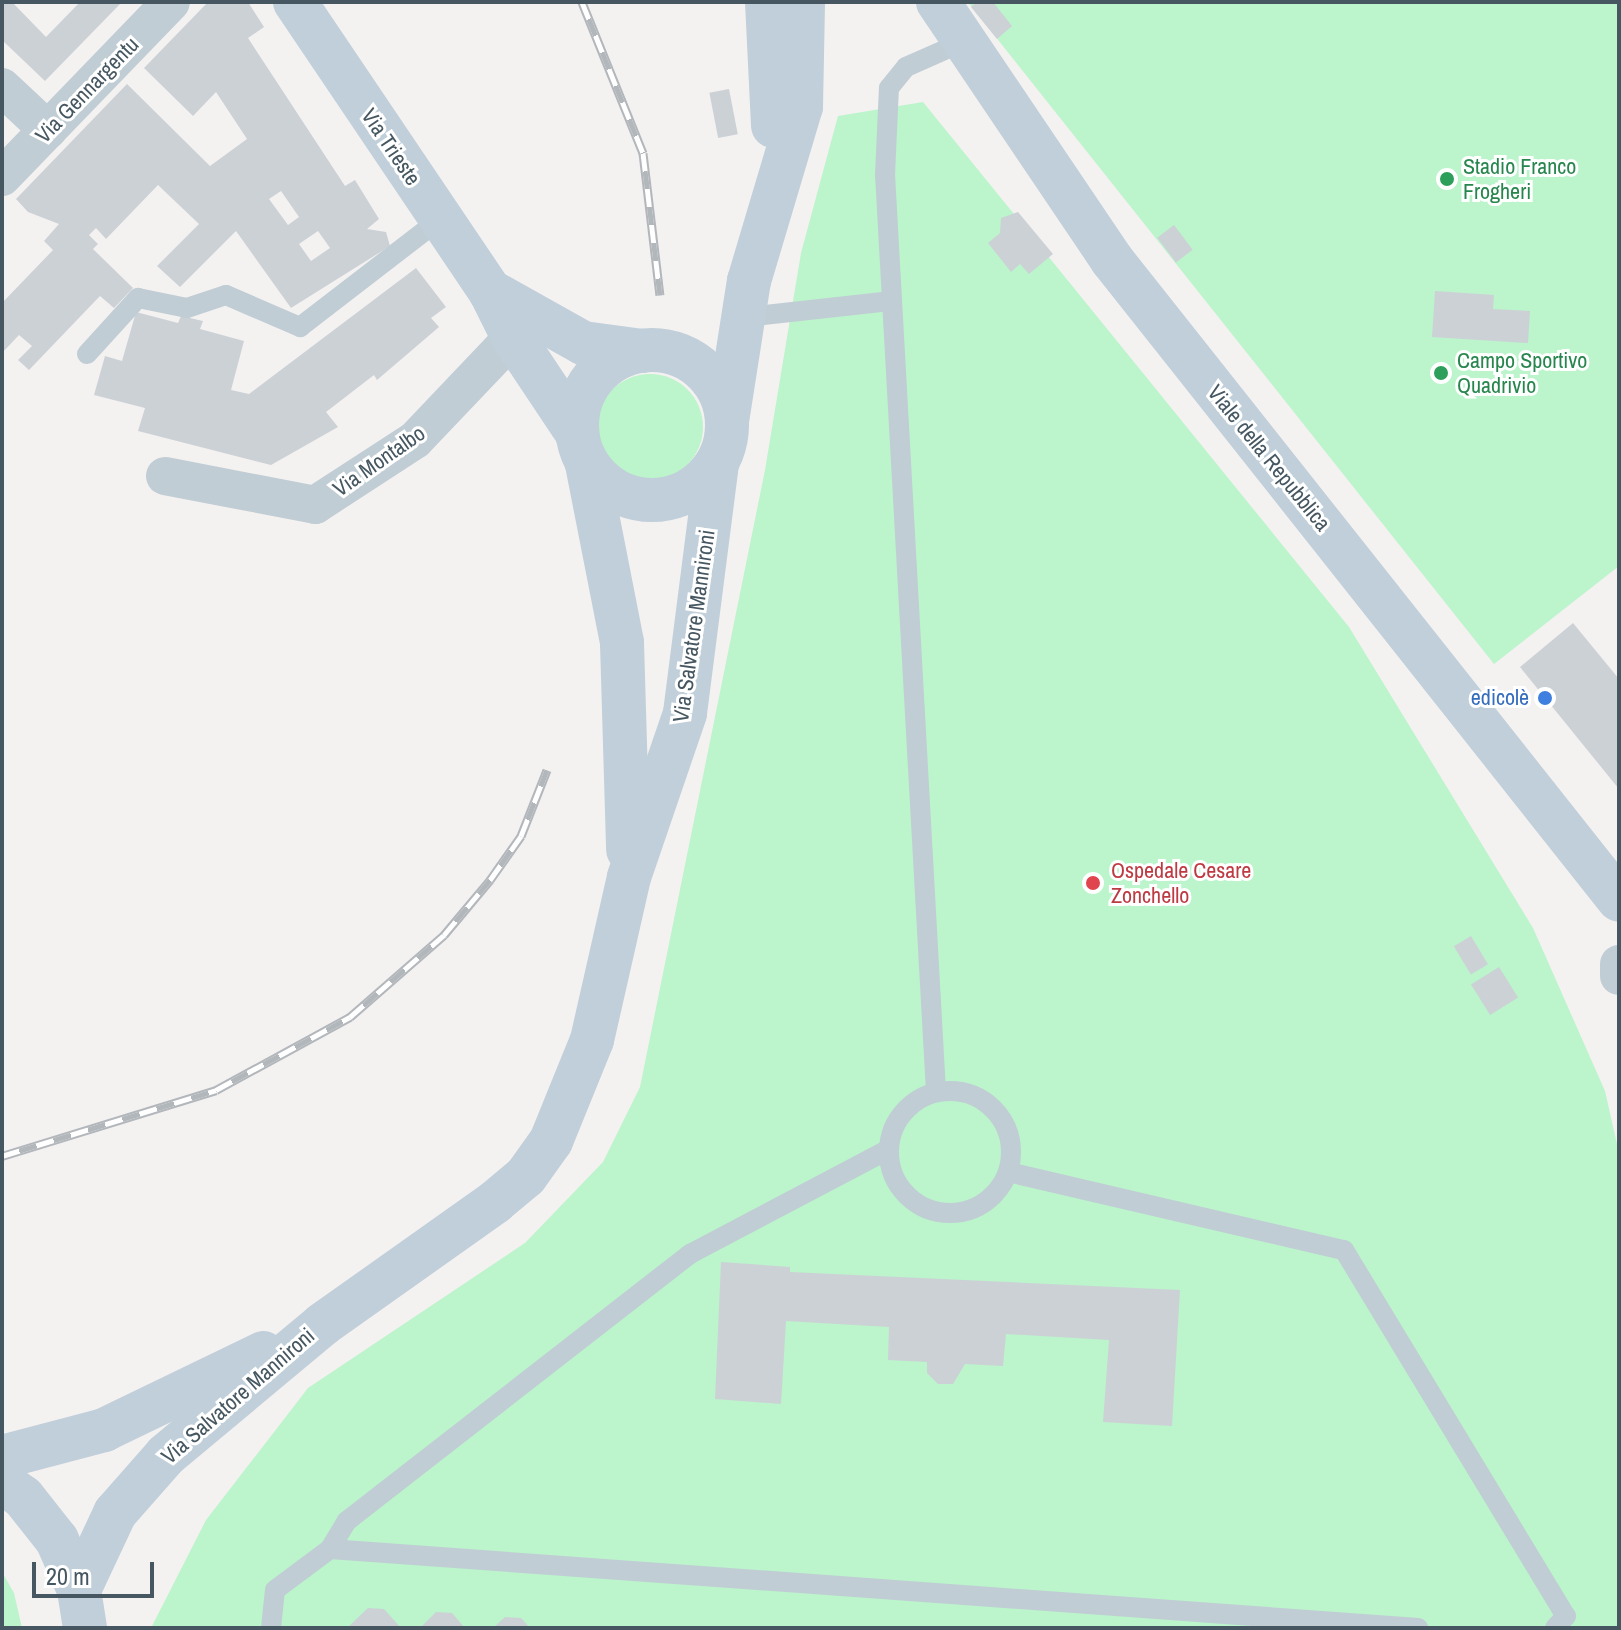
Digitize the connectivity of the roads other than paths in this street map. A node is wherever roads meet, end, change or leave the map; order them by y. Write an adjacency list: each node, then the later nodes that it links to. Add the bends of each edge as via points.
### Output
1 (171, 2): 7 (street, Via Gennargentu)
2 (295, 2): 9 (main road, Via Trieste)
3 (938, 2): 5 (main road, Viale della Repubblica)
4 (790, 7): 11 (main road, Via Salvatore Mannironi, via 801,107 775,180)
5 (965, 41): 12 (lane, via 906,67 889,88 885,175); 20 (main road, Viale della Repubblica, via 1112,260)
6 (2, 87): 7 (street)
7 (48, 130): 8 (street, Via Gennargentu)
8 (2, 177)
9 (439, 220): 10 (main road, Via Trieste); 15 (lane, via 300,327 226,295 187,308 138,298)
10 (490, 291): 13 (main road, Via Trieste); 14 (main road, Via Trieste, via 583,343)
11 (747, 299): 12 (lane); 14 (main road, Via Salvatore Mannironi, via 714,329); 16 (main road, Via Salvatore Mannironi)
12 (892, 301): 23 (lane)
13 (513, 337): 17 (main road, Via Trieste); 18 (street, Via Montalbo, via 415,440 315,505)
14 (657, 352): 16 (main road, via 711,379); 17 (main road, via 600,370 579,409)
15 (87, 354)
16 (722, 444): 17 (main road, via 689,491 652,501 615,491); 19 (main road, Via Salvatore Mannironi, via 685,713)
17 (582, 448): 19 (main road, Via Salvatore Mannironi, via 622,643)
18 (165, 476)
19 (629, 877): 26 (main road, Via Salvatore Mannironi, via 592,1040 551,1141 526,1176 471,1221)
20 (1619, 900)
21 (1619, 964): 22 (street)
22 (1619, 976)
23 (936, 1092): 24 (lane, via 903,1112); 25 (lane, via 973,1095 1002,1118 1010,1145)
24 (889, 1149): 25 (lane, via 899,1186 929,1210 958,1212 985,1203); 29 (lane, via 690,1254 347,1521)
25 (1008, 1172): 33 (lane, via 1344,1250 1566,1616)
26 (323, 1324): 27 (main road, Via Salvatore Mannironi, via 104,1430); 30 (main road, Via Salvatore Mannironi, via 166,1455 115,1513)
27 (2, 1457)
28 (2, 1482): 30 (main road, via 23,1497 57,1540)
29 (330, 1549): 31 (lane, via 275,1590); 32 (lane)
30 (82, 1609)
31 (271, 1628)
32 (1418, 1628)
33 (1555, 1628)

